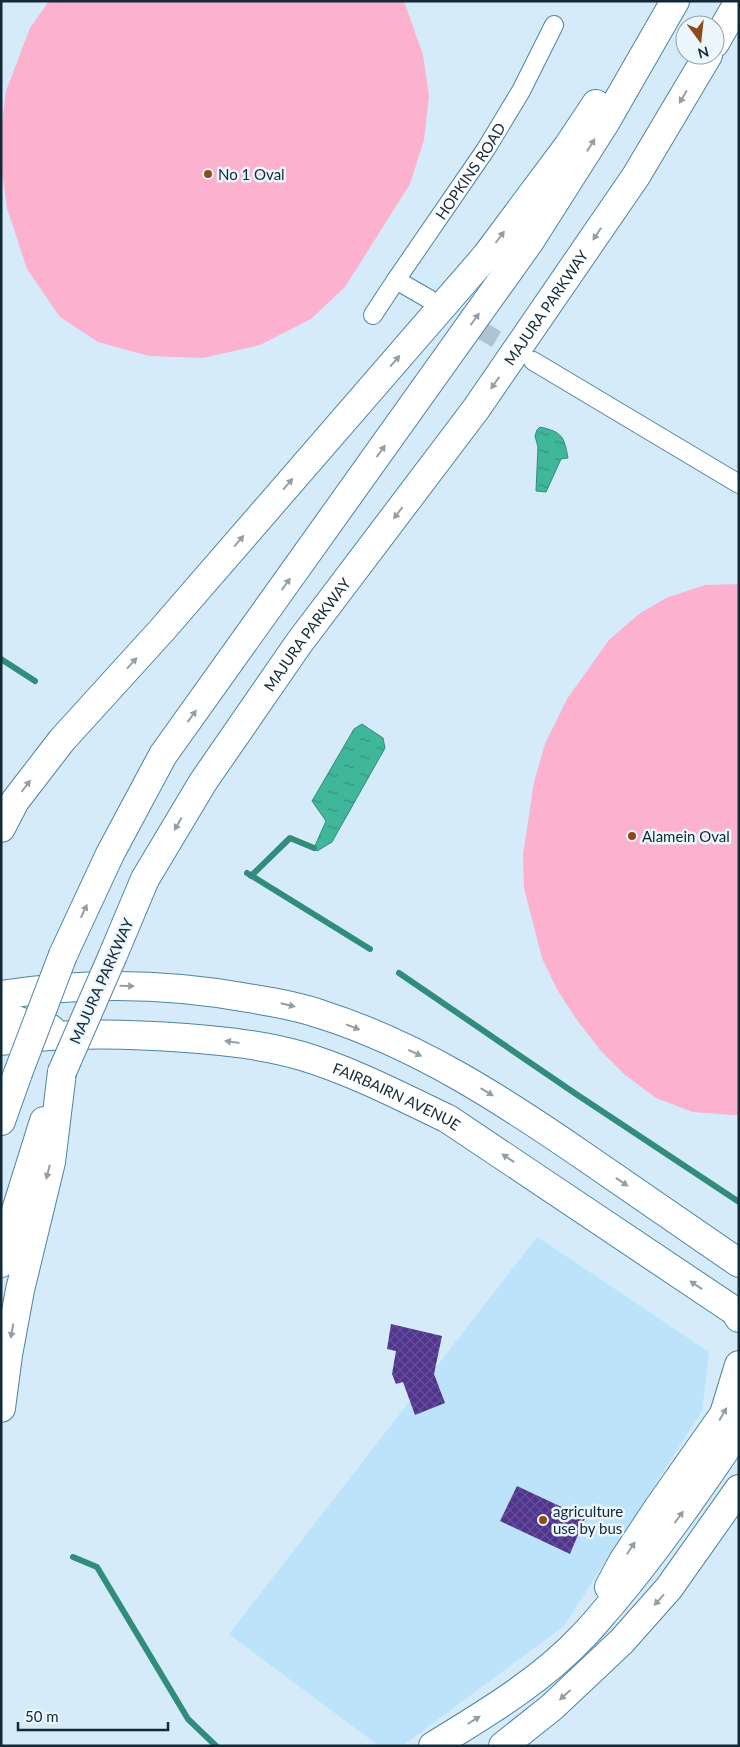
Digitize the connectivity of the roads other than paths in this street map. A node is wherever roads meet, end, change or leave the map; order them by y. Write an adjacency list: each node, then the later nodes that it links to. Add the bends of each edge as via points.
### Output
1 (671, 1): 12 (main road, one-way to 1, via 15,801 62,740 162,630 486,256 568,146 636,44)
2 (675, 1): 18 (main road, one-way to 2, bridge, via 63,955 110,854 163,755 530,241 606,123)
3 (739, 1): 5 (main road)
4 (554, 25): 7 (street, HOPKINS ROAD, via 491,141)
5 (725, 26)
6 (702, 65): 17 (main road, MAJURA PARKWAY, one-way to 17, bridge, via 636,176 476,409 299,643 202,782 145,879)
7 (396, 280): 8 (street); 9 (street, HOPKINS ROAD)
8 (429, 299)
9 (372, 315)
10 (533, 361): 11 (street)
11 (739, 484)
12 (1, 828)
13 (9, 996): 20 (main road, one-way to 20, via 92,985 187,989 288,1005 321,1014 420,1054 517,1110)
14 (1, 1014): 15 (main road, via 27,1024)
15 (72, 1033): 16 (main road, FAIRBAIRN AVENUE); 21 (main road, FAIRBAIRN AVENUE, one-way to 15, via 448,1119 365,1080 301,1056 234,1042)
16 (1, 1041)
17 (62, 1072): 19 (main road, MAJURA PARKWAY, via 34,1150); 23 (main road, one-way to 23, via 51,1162 20,1290)
18 (1, 1121)
19 (1, 1263)
20 (739, 1263)
21 (738, 1315)
22 (739, 1365): 26 (main road, one-way to 22, via 623,1561 724,1414)
23 (1, 1408)
24 (739, 1430): 26 (main road, one-way to 24, via 646,1562)
25 (739, 1489): 28 (main road, one-way to 28, via 669,1588 622,1641 552,1707)
26 (583, 1637): 27 (main road, one-way to 26, via 542,1673)
27 (433, 1746)
28 (503, 1746)

